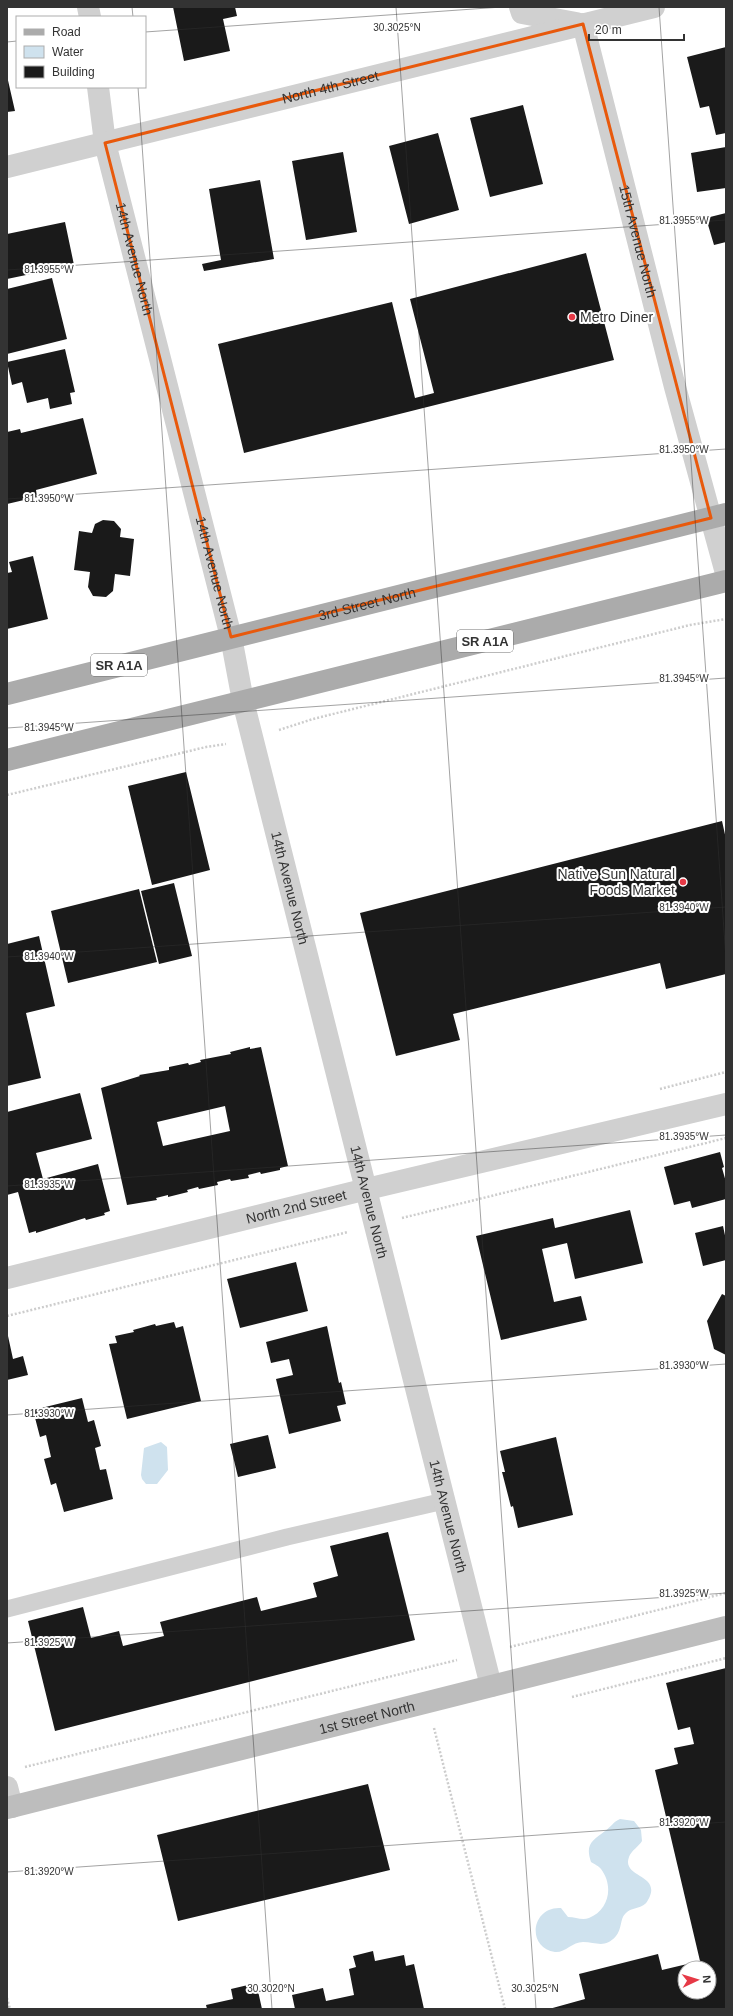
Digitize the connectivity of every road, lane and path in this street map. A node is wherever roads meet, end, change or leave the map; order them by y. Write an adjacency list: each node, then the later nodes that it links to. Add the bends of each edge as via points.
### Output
1 (520, 7): 4 (street, via 522,13)
2 (599, 7): 4 (street)
3 (654, 7): 4 (street, North 4th Street)
4 (583, 24): 6 (street, North 4th Street); 8 (street, 15th Avenue North, via 676,387)
5 (98, 88): 6 (street, 14th Avenue North)
6 (105, 143): 7 (street, North 4th Street); 12 (street, 14th Avenue North)
7 (7, 167)
8 (718, 516): 9 (street, 15th Avenue North); 12 (main road, 3rd Street North / SR A1A)
9 (726, 573)
10 (726, 581): 14 (main road, SR A1A)
11 (726, 619): 15 (path, via 690,625 328,715)
12 (231, 637): 13 (main road, 3rd Street North / SR A1A); 14 (street, 14th Avenue North)
13 (7, 694)
14 (243, 701): 15 (street, 14th Avenue North); 16 (main road, SR A1A)
15 (253, 737): 17 (path); 19 (street, 14th Avenue North)
16 (7, 760)
17 (7, 796)
18 (726, 1104): 19 (street, North 2nd Street)
19 (367, 1189): 20 (street, North 2nd Street); 21 (street, 14th Avenue North)
20 (7, 1278)
21 (444, 1501): 23 (lane, via 286,1537); 25 (street, 14th Avenue North)
22 (726, 1593): 25 (path)
23 (7, 1609)
24 (726, 1627): 26 (street, 1st Street North)
25 (483, 1654): 26 (street, 14th Avenue North); 28 (path)
26 (491, 1686): 27 (street, 1st Street North)
27 (428, 1702): 29 (street, 1st Street North); 32 (path)
28 (22, 1768)
29 (9, 1801)
30 (7, 1998): 31 (path)
31 (10, 2009)
32 (504, 2009)

